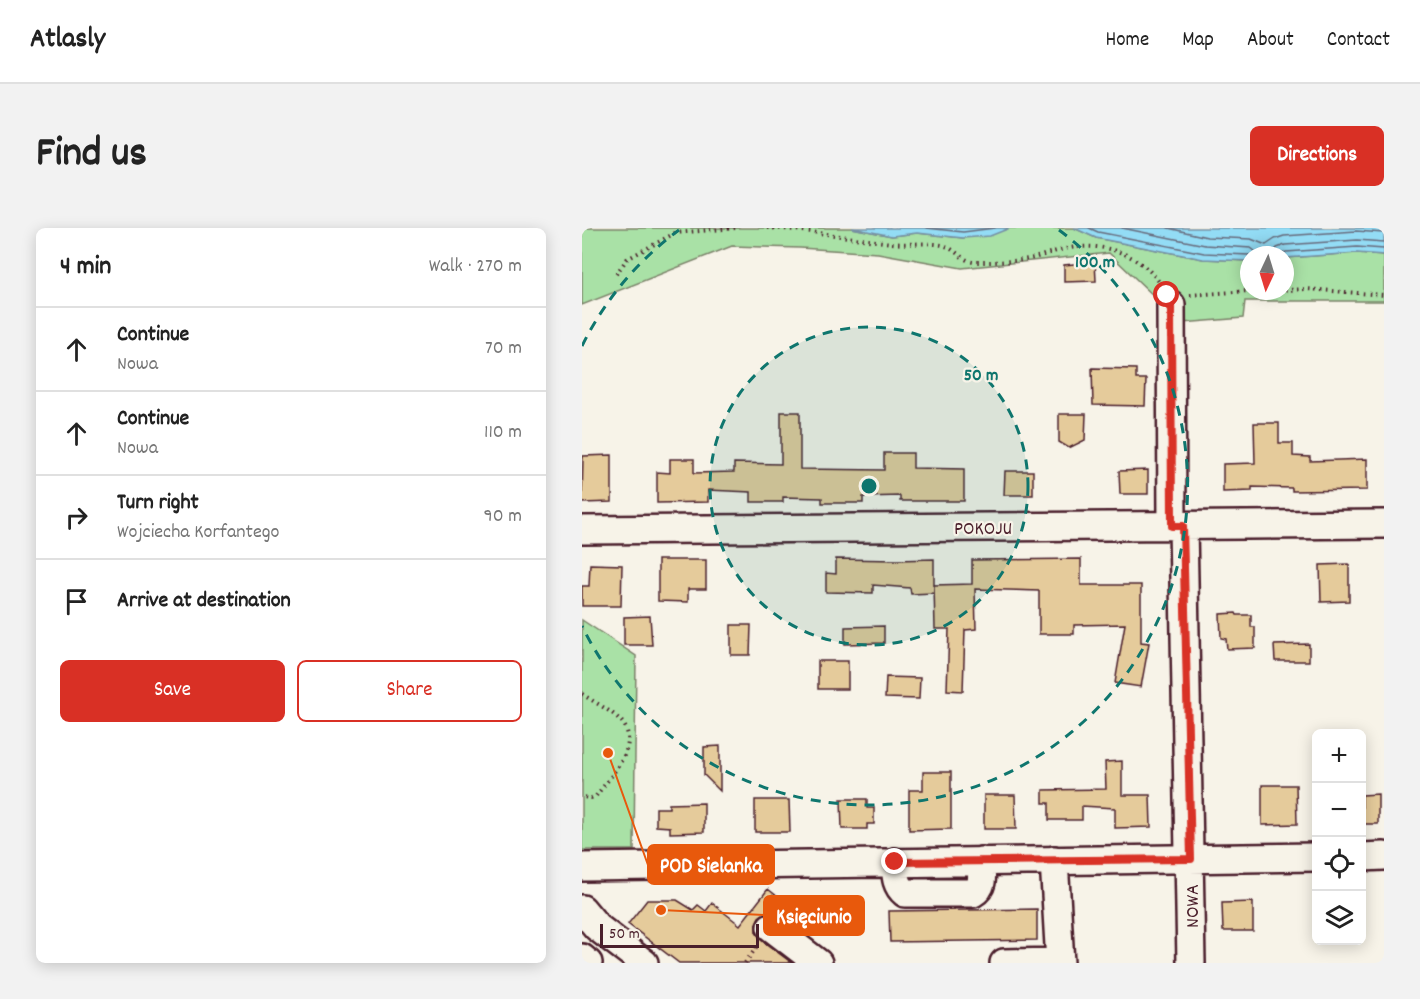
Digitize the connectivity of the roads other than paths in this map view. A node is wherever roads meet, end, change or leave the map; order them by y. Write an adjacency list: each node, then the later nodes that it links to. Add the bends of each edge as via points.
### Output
1 (1171, 305): 3 (street, NOWA)
2 (1384, 524): 3 (street, POKOJU)
3 (1178, 526): 4 (street, POKOJU); 8 (street, NOWA)
4 (582, 530)
5 (1384, 856): 7 (street)
6 (1312, 857): 8 (street)
7 (1366, 857)
8 (1191, 859): 9 (street); 19 (street, NOWA)
9 (1054, 860): 10 (street); 18 (street)
10 (582, 867)
11 (582, 909): 15 (street, via 597,927)
12 (771, 927): 16 (street)
13 (582, 958): 14 (street)
14 (588, 963)
15 (644, 963)
16 (818, 963)
17 (1005, 963): 18 (street)
18 (1059, 963)
19 (1191, 963)

